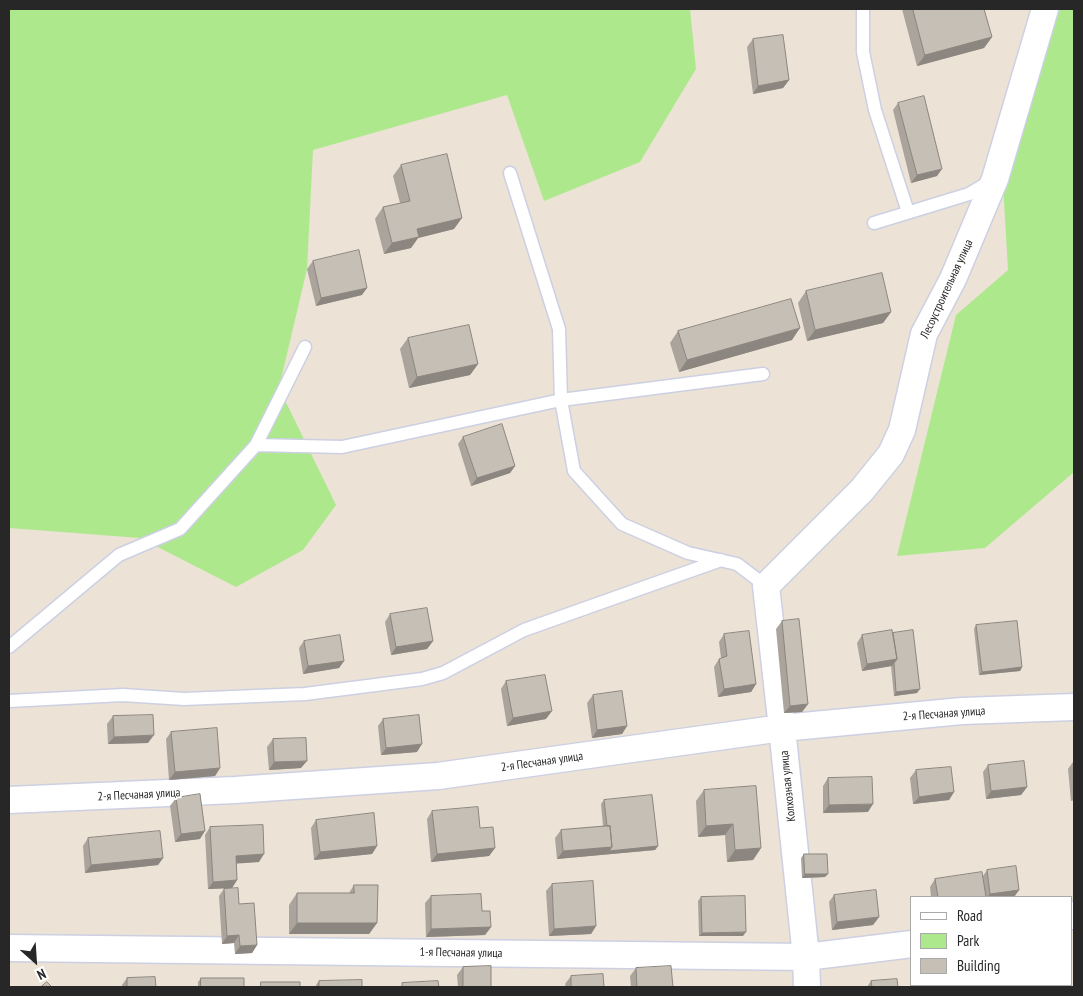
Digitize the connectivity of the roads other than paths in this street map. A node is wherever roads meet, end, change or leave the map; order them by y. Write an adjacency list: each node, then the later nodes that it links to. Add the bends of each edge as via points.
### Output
1 (863, 9): 5 (lane, via 863,52 875,110)
2 (1045, 9): 4 (street, Лесоустроительная улица)
3 (510, 173): 9 (lane, via 559,329)
4 (995, 178): 5 (lane, via 969,194); 12 (street, Лесоустроительная улица, via 953,278 924,334 902,430 891,454 862,490)
5 (908, 212): 6 (lane)
6 (874, 222)
7 (305, 347): 10 (lane)
8 (763, 374): 9 (lane)
9 (561, 400): 10 (lane, via 342,447); 11 (lane, via 574,471 622,524 688,553)
10 (256, 445): 13 (lane, via 180,529 120,555)
11 (721, 560): 12 (lane, via 737,564); 14 (lane, via 524,630 422,680 305,694 184,699 123,695)
12 (766, 586): 16 (street, Колхозная улица)
13 (9, 647)
14 (9, 701)
15 (1074, 707): 16 (street, 2-я Песчаная улица, via 962,711)
16 (782, 728): 17 (street, 2-я Песчаная улица, via 438,776 235,790); 20 (street, Колхозная улица)
17 (9, 800)
18 (910, 944): 20 (street, 1-я Песчаная улица)
19 (9, 948): 20 (street, 1-я Песчаная улица)
20 (806, 957): 21 (street, Колхозная улица)
21 (806, 987)

